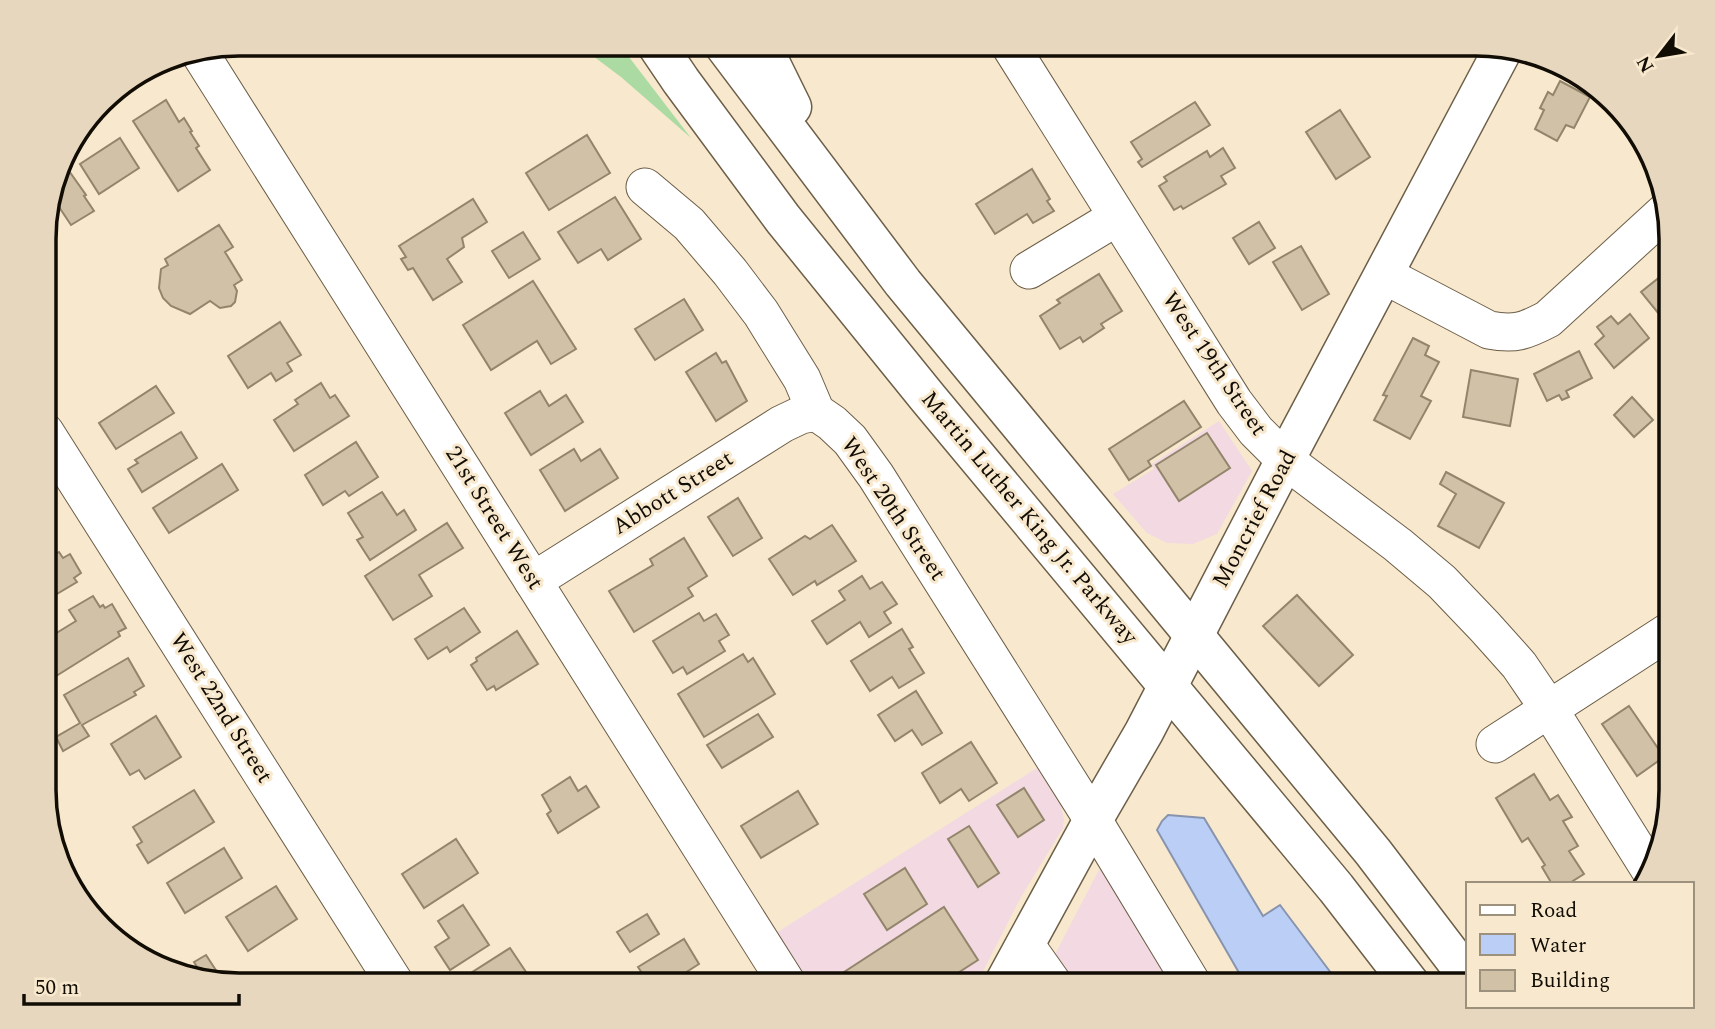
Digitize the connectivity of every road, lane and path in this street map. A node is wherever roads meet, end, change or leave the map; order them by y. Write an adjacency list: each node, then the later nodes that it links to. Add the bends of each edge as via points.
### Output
1 (664, 56): 19 (main road, Martin Luther King Jr. Parkway, via 783,219)
2 (732, 56): 12 (main road)
3 (766, 56): 12 (main road, via 800,121)
4 (1016, 56): 8 (street, West 19th Street)
5 (1498, 58): 11 (main road, Moncrief Road)
6 (204, 60): 16 (street, 21st Street West)
7 (645, 187): 13 (street, West 20th Street, via 689,224 730,272 802,379)
8 (1117, 217): 10 (street); 15 (street, West 19th Street, via 1234,402)
9 (1658, 219): 11 (street, via 1548,319 1525,331 1489,330)
10 (1029, 270)
11 (1384, 275): 15 (main road, Moncrief Road)
12 (903, 283): 17 (main road)
13 (816, 412): 16 (street, Abbott Street, via 782,424); 22 (street, West 20th Street, via 850,440 876,476)
14 (56, 449): 25 (street, West 22nd Street)
15 (1285, 460): 17 (main road, Moncrief Road); 20 (street, West 19th Street, via 1442,582 1519,665)
16 (533, 581): 26 (street, 21st Street West)
17 (1194, 636): 19 (main road, Moncrief Road); 31 (main road, via 1373,852)
18 (1659, 638): 20 (street)
19 (1168, 685): 22 (main road, Moncrief Road); 30 (main road, Martin Luther King Jr. Parkway)
20 (1549, 709): 21 (street); 23 (street, West 19th Street)
21 (1495, 744)
22 (1093, 820): 24 (main road, Moncrief Road); 29 (street, West 20th Street)
23 (1644, 861)
24 (1025, 944): 27 (main road, Moncrief Road); 28 (street)
25 (388, 973)
26 (780, 973)
27 (1009, 973)
28 (1046, 973)
29 (1186, 973)
30 (1402, 973)
31 (1466, 973)

